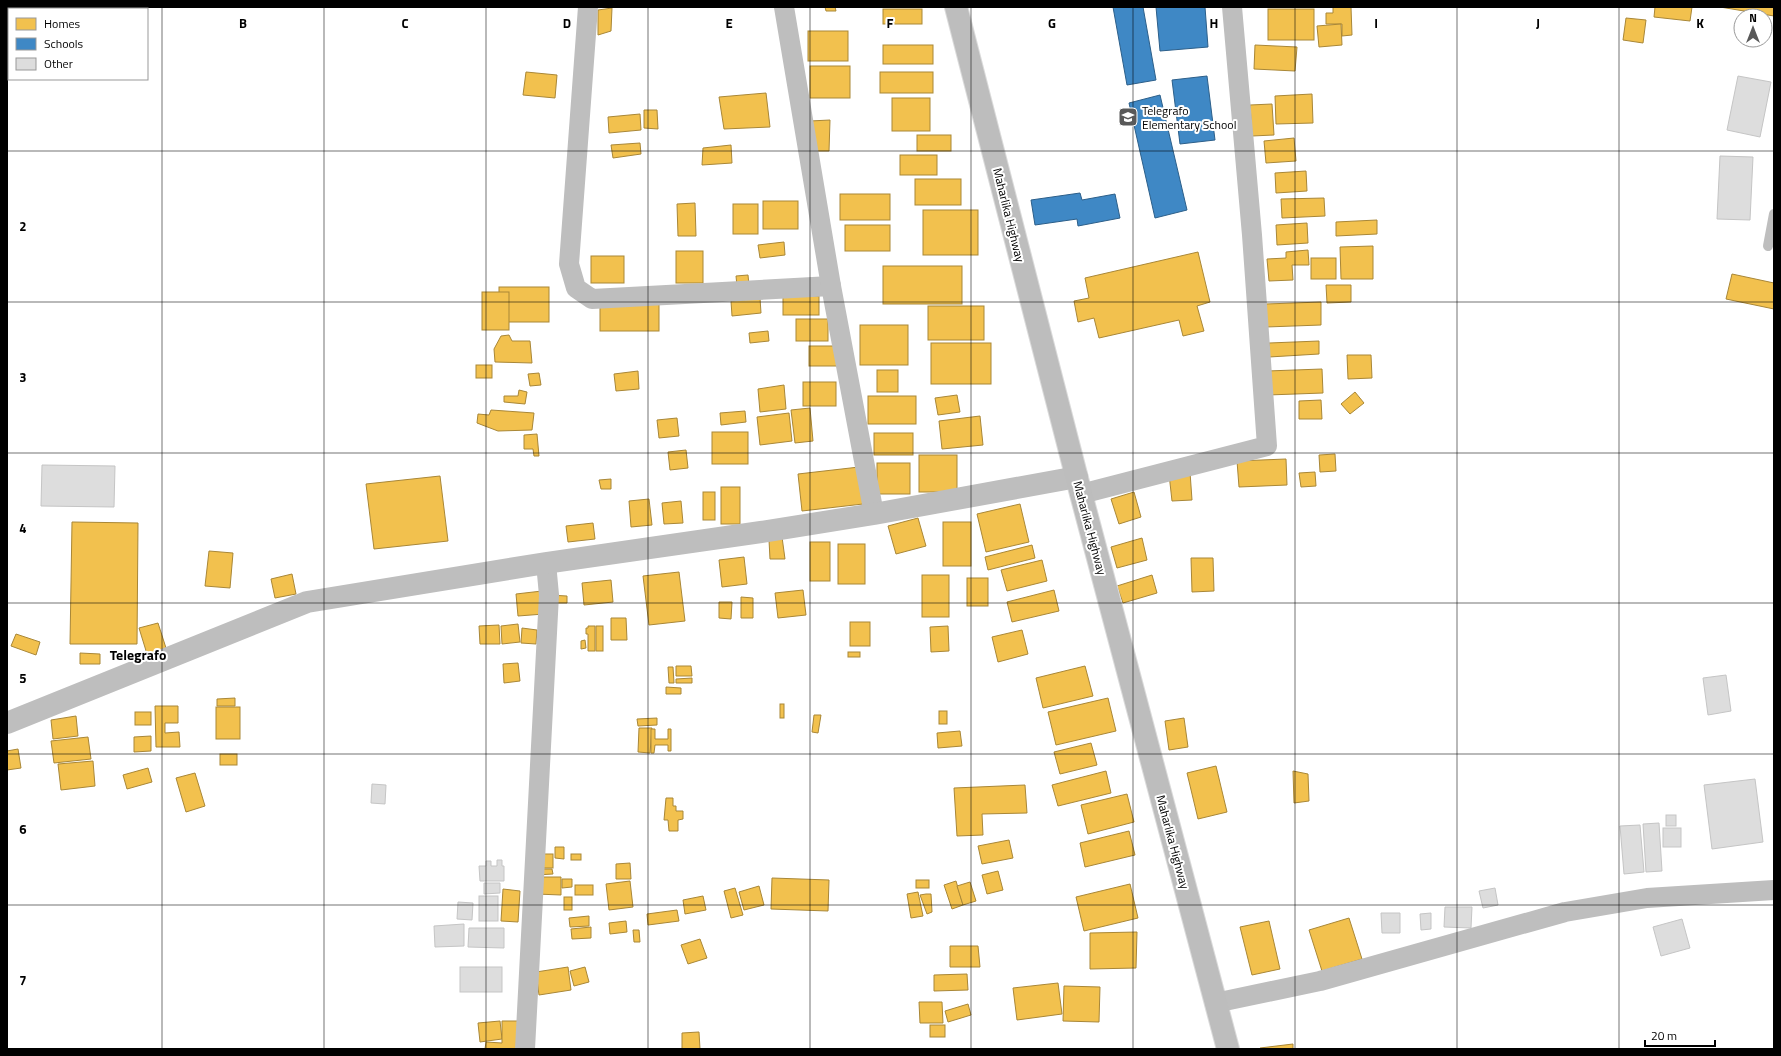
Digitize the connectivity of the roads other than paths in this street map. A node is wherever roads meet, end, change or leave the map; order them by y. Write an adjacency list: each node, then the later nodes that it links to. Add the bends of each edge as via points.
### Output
1 (588, 7): 7 (street, via 569,264 576,288 592,299)
2 (784, 7): 7 (street)
3 (956, 7): 8 (highway, Maharlika Highway)
4 (1232, 7): 8 (street, via 1267,446)
5 (1774, 214): 6 (lane)
6 (1768, 246)
7 (831, 286): 9 (street)
8 (1079, 486): 9 (street); 13 (highway, Maharlika Highway)
9 (874, 514): 10 (street)
10 (546, 563): 11 (street, via 307,602); 14 (street, via 548,603)
11 (7, 723)
12 (1774, 890): 13 (street, via 1647,898 1565,912 1320,981)
13 (1216, 1003): 15 (highway, Maharlika Highway)
14 (525, 1049)
15 (1228, 1049)

